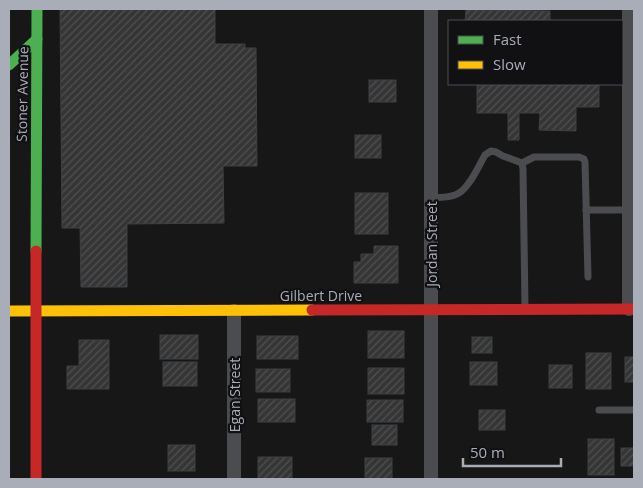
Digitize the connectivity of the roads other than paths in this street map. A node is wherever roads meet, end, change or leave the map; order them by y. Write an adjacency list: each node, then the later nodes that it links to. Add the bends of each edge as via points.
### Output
1 (37, 9): 4 (street, Stoner Avenue)
2 (432, 9): 7 (street, Jordan Street)
3 (629, 9): 9 (street)
4 (37, 39): 5 (street); 16 (street, Stoner Avenue)
5 (9, 65)
6 (523, 166): 7 (lane, via 490,151 463,191); 8 (lane, via 534,157 584,159); 14 (lane)
7 (432, 198): 13 (street, Jordan Street)
8 (586, 210): 9 (lane); 10 (lane)
9 (629, 210): 11 (street)
10 (588, 277)
11 (632, 309): 14 (street, Gilbert Drive)
12 (234, 310): 13 (street, Gilbert Drive); 16 (street, Gilbert Drive); 20 (street, Egan Street)
13 (432, 310): 14 (street, Gilbert Drive); 21 (street, Jordan Street)
14 (525, 310)
15 (9, 311): 16 (street, Gilbert Drive)
16 (36, 311): 19 (street, Stoner Avenue)
17 (599, 410): 18 (lane)
18 (634, 410)
19 (36, 479)
20 (234, 479)
21 (431, 479)

